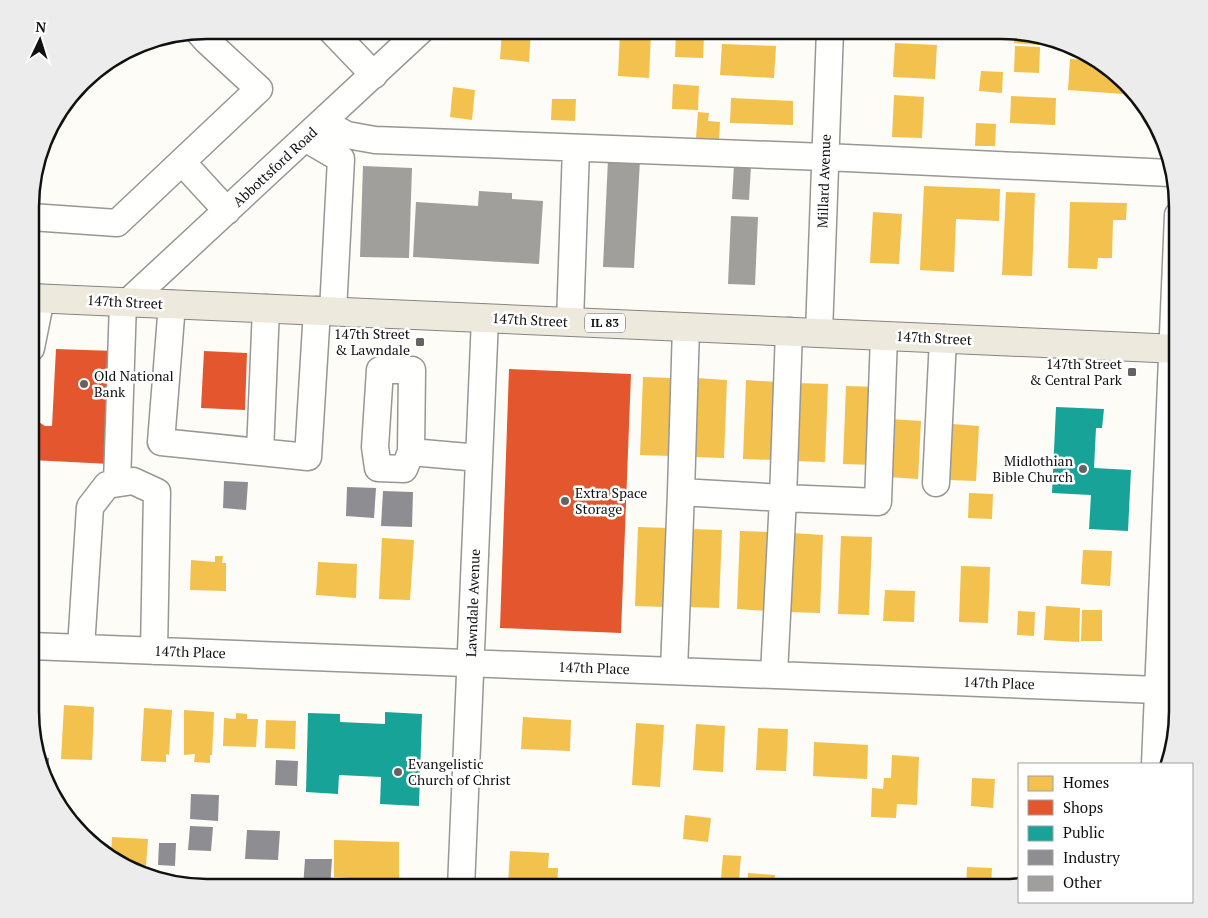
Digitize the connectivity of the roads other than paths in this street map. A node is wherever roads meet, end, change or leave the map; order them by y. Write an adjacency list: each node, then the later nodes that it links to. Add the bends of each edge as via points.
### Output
1 (205, 39): 9 (street, via 259,89)
2 (341, 39): 5 (street)
3 (411, 39): 5 (street, Abbottsford Road)
4 (830, 39): 8 (street, Millard Avenue)
5 (374, 74): 6 (street, Abbottsford Road)
6 (314, 130): 7 (street, via 375,140); 11 (street, Abbottsford Road); 17 (street, via 341,159)
7 (576, 148): 8 (street); 19 (street)
8 (825, 157): 10 (street); 22 (street, Millard Avenue)
9 (182, 162): 11 (street); 12 (street, via 117,223)
10 (1166, 173)
11 (227, 211): 14 (street, Abbottsford Road)
12 (39, 217)
13 (39, 298): 14 (main road, 147th Street / IL 83)
14 (125, 302): 15 (main road, 147th Street / IL 83); 29 (street)
15 (172, 304): 16 (main road, 147th Street / IL 83); 26 (street, via 161,442)
16 (266, 308): 17 (main road, 147th Street / IL 83); 26 (street)
17 (325, 311): 18 (main road, 147th Street / IL 83); 26 (street, via 308,457)
18 (485, 318): 19 (main road, 147th Street / IL 83); 28 (street, Lawndale Avenue)
19 (570, 322): 20 (main road, 147th Street / IL 83)
20 (686, 327): 21 (main road, 147th Street / IL 83); 31 (street)
21 (789, 331): 22 (main road, 147th Street / IL 83); 32 (street)
22 (819, 332): 23 (main road, 147th Street / IL 83)
23 (884, 336): 24 (main road, 147th Street / IL 83); 32 (street, via 878,502)
24 (943, 338): 25 (main road, 147th Street / IL 83); 30 (street)
25 (1169, 348)
26 (260, 452)
27 (411, 452): 28 (street)
28 (480, 458): 37 (street, Lawndale Avenue)
29 (116, 483): 35 (street, via 107,484 90,507); 36 (street, via 133,481 157,492)
30 (936, 483)
31 (681, 492): 32 (street); 38 (street)
32 (783, 498): 39 (street)
33 (1169, 580): 40 (street)
34 (39, 646): 35 (street, 147th Place)
35 (81, 648): 36 (street, 147th Place)
36 (154, 651): 37 (street, 147th Place)
37 (470, 663): 38 (street, 147th Place); 42 (street, Lawndale Avenue)
38 (674, 670): 39 (street, 147th Place)
39 (774, 674): 40 (street, 147th Place)
40 (1158, 690): 41 (street)
41 (1155, 763)
42 (461, 879)

